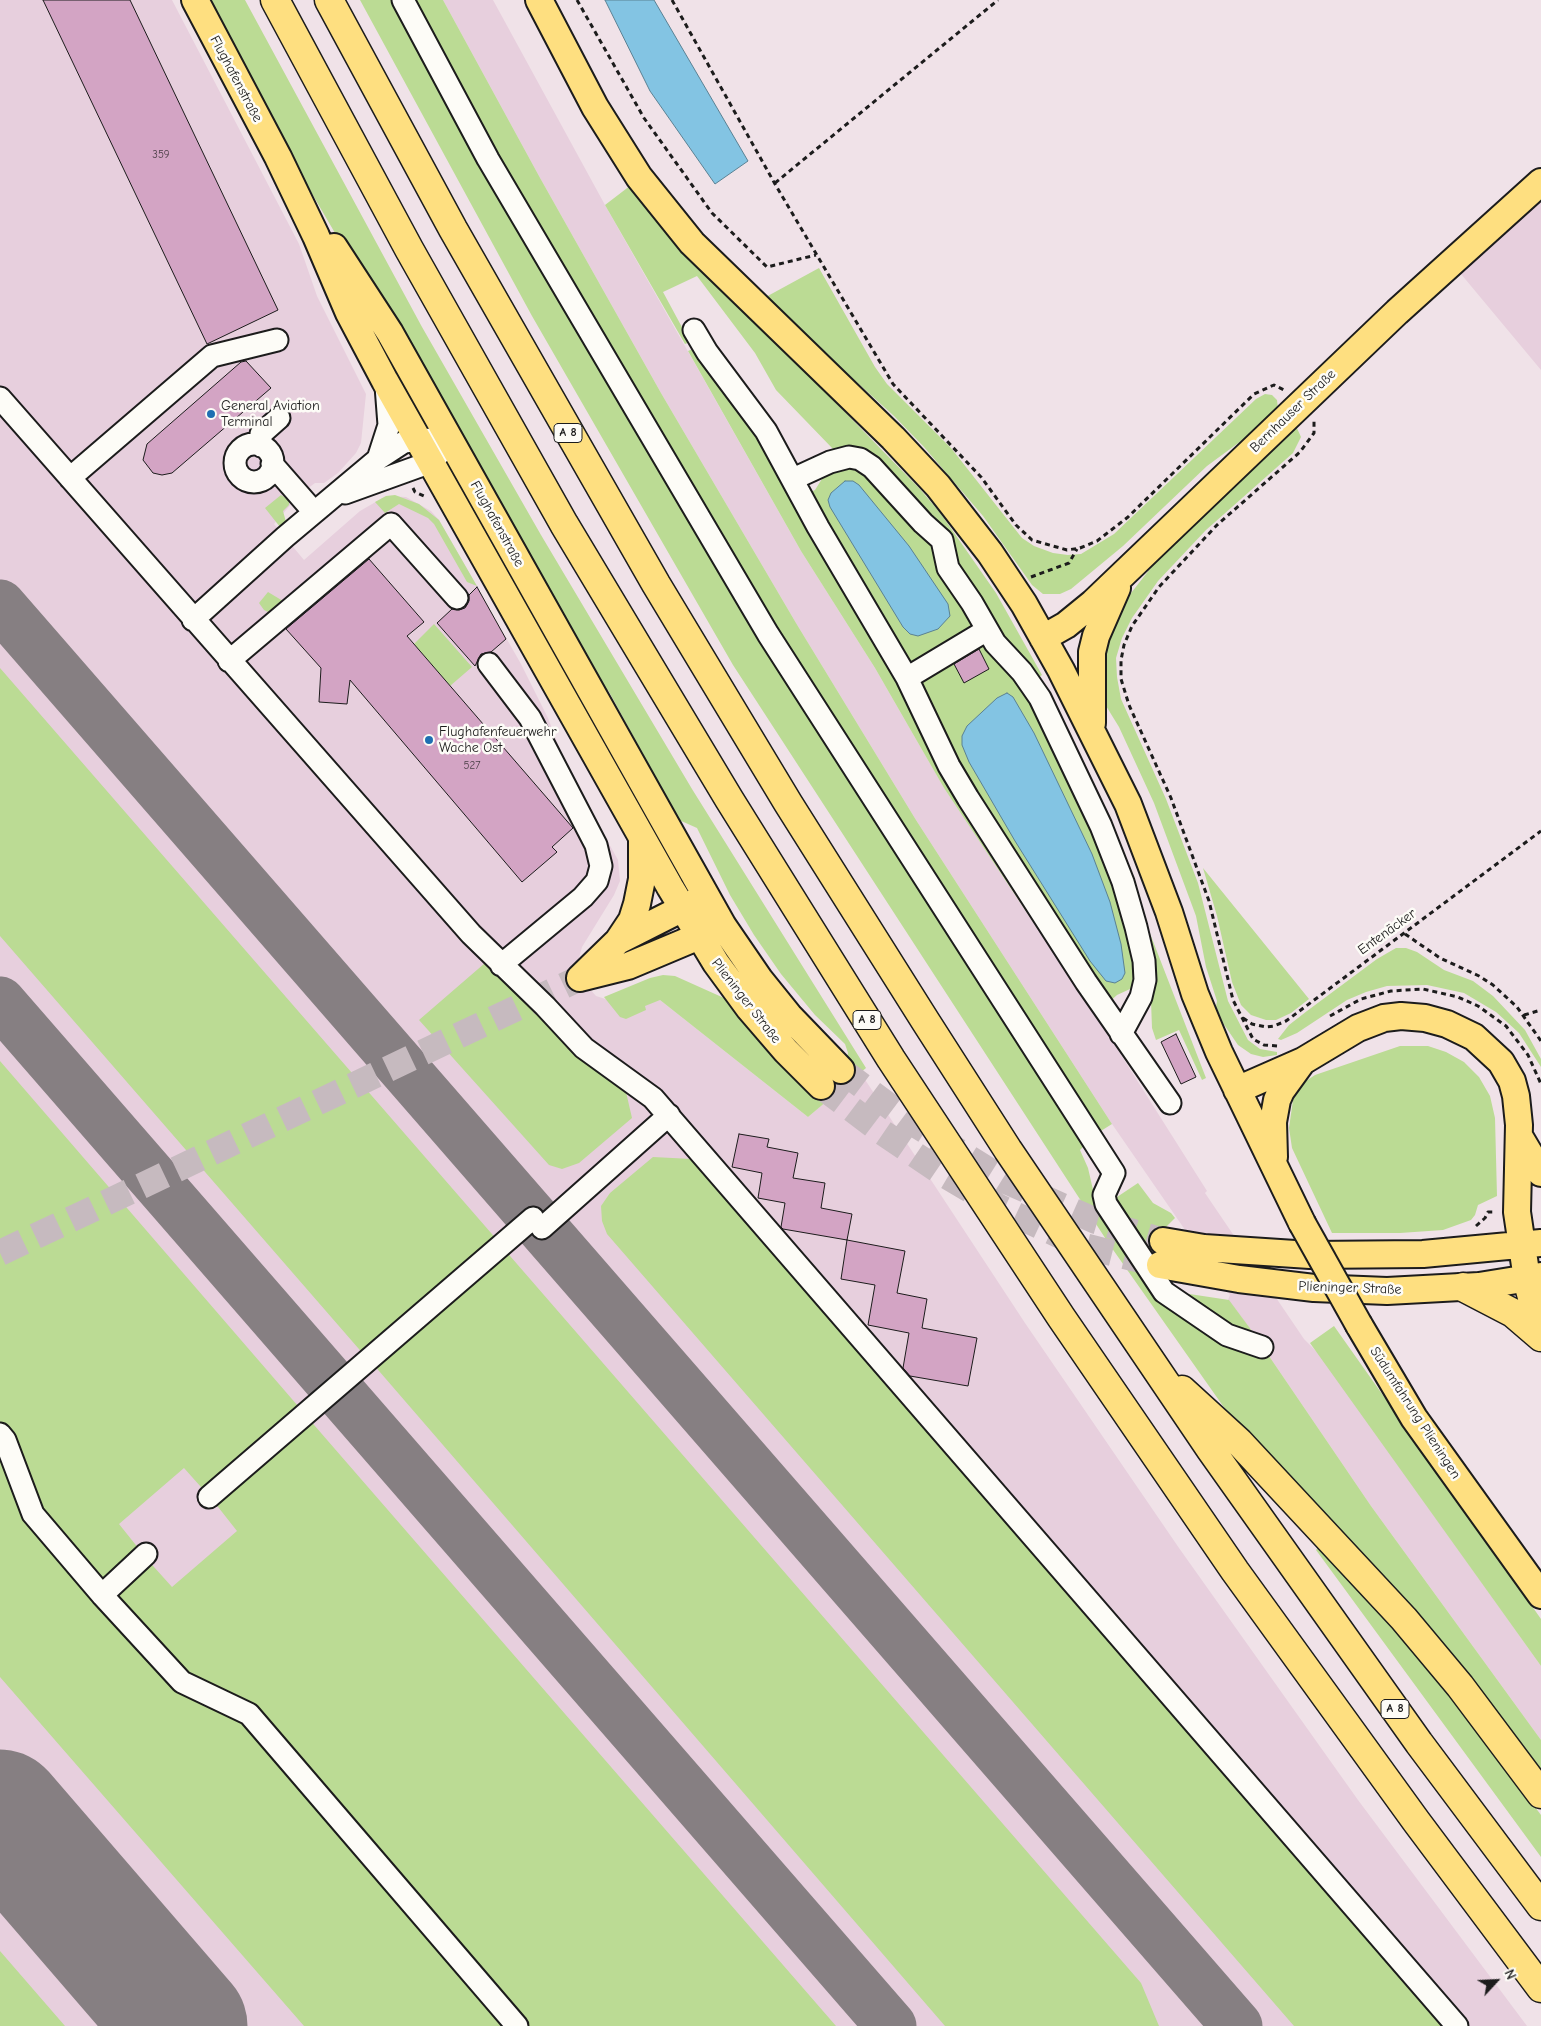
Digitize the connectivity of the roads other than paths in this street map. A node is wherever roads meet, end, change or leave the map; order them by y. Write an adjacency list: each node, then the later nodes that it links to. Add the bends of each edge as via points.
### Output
1 (195, 0): 6 (main road, Flughafenstraße)
2 (275, 0): 65 (highway, A 8, via 409,249 564,524 729,799 871,1026 1045,1293 1235,1571)
3 (329, 0): 57 (highway, A 8, via 579,452 735,716 946,1054)
4 (403, 0): 56 (lane, via 488,159 768,634 1114,1174 1104,1200 1155,1281 1167,1294 1227,1335)
5 (539, 0): 23 (main road, Südumfahrung Plieningen, via 595,107 639,177 692,243 893,438)
6 (278, 157): 10 (main road, Flughafenstraße, via 349,313); 14 (main road, Flughafenstraße, via 390,333)
7 (1541, 182): 25 (main road, Bernhauser Straße, via 1396,312)
8 (694, 330): 20 (lane, via 760,422)
9 (277, 340): 19 (lane, via 212,356)
10 (385, 381): 13 (main road, Flughafenstraße); 16 (lane, via 389,425)
11 (0, 398): 19 (lane)
12 (279, 418): 15 (lane, via 261,434)
13 (418, 439): 14 (lane); 16 (lane, via 400,444); 17 (main road, Flughafenstraße)
14 (450, 440): 17 (lane); 35 (main road, Flughafenstraße)
15 (261, 446): 18 (lane, via 270,453); 18 (lane, via 248,445 238,452 235,464 239,474 248,481 259,481 268,474)
16 (378, 458): 21 (lane)
17 (431, 462): 21 (lane); 34 (main road, Flughafenstraße)
18 (272, 464): 22 (lane)
19 (70, 478): 27 (lane)
20 (793, 479): 24 (lane, via 835,460 857,458 872,467); 32 (lane)
21 (335, 496): 22 (lane)
22 (314, 512): 27 (lane)
23 (966, 521): 24 (lane); 29 (main road, Südumfahrung Plieningen, via 1013,586)
24 (942, 540): 28 (lane, via 948,568)
25 (1124, 574): 29 (main road, Bernhauser Straße, via 1082,613); 33 (main road, via 1099,627 1092,652)
26 (457, 598): 30 (lane, via 392,524)
27 (193, 620): 30 (lane)
28 (987, 630): 32 (lane); 41 (lane, via 1028,680 1046,709 1090,802 1130,904 1144,961 1145,980 1141,997)
29 (1043, 638): 33 (main road, Südumfahrung Plieningen)
30 (230, 661): 40 (lane)
31 (489, 664): 40 (lane, via 530,718 596,845 601,866 597,881 583,897)
32 (907, 678): 41 (lane, via 968,798)
33 (1092, 732): 45 (main road, Südumfahrung Plieningen, via 1138,826 1197,1000)
34 (642, 838): 36 (main road, Flughafenstraße); 39 (main road, via 638,904)
35 (706, 896): 36 (main road); 37 (main road, Plieninger Straße)
36 (682, 908): 38 (main road, Plieninger Straße); 39 (main road)
37 (723, 926): 38 (main road); 43 (main road, Plieninger Straße, via 788,1016)
38 (699, 937): 39 (main road, via 628,966 580,978); 44 (main road, Plieninger Straße, via 763,1025)
39 (618, 941)
40 (501, 965): 47 (lane, via 584,1048 653,1098)
41 (1122, 1034): 46 (lane)
42 (1303, 1061): 45 (main road); 48 (main road, via 1352,1031 1384,1018 1413,1016 1447,1024 1479,1041 1505,1067 1516,1096); 49 (main road, via 1277,1100 1273,1122)
43 (841, 1070)
44 (821, 1086)
45 (1236, 1090): 49 (main road, Südumfahrung Plieningen)
46 (1170, 1103)
47 (669, 1115): 59 (lane); 67 (lane)
48 (1519, 1136): 50 (main road); 51 (main road, via 1517,1212)
49 (1275, 1168): 62 (main road, Südumfahrung Plieningen, bridge, via 1358,1325 1414,1418)
50 (1541, 1173)
51 (1531, 1244): 52 (main road); 53 (main road, Plieninger Straße, via 1423,1254 1310,1255 1204,1248 1161,1253 1239,1279 1314,1288 1387,1291)
52 (1534, 1278): 53 (main road, Plieninger Straße); 54 (highway)
53 (1463, 1287): 55 (highway, via 1513,1313)
54 (1541, 1330)
55 (1541, 1337)
56 (1262, 1347)
57 (1148, 1359): 63 (highway, via 1239,1442 1365,1575 1460,1686); 64 (highway, A 8, via 1364,1667)
58 (0, 1434): 61 (lane, via 33,1514)
59 (209, 1498)
60 (146, 1554): 61 (lane)
61 (102, 1595): 66 (lane, via 182,1682 249,1714)
62 (1541, 1595)
63 (1541, 1794)
64 (1541, 1906)
65 (1541, 1988)
66 (517, 2026)
67 (1457, 2026)

